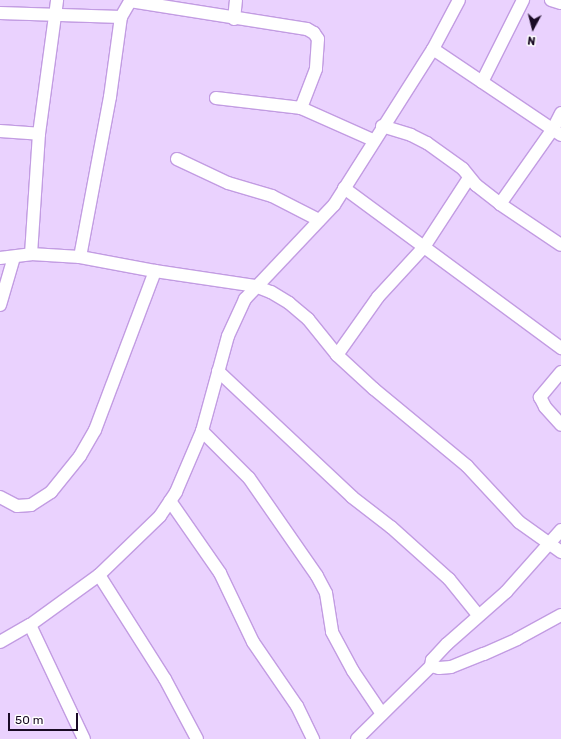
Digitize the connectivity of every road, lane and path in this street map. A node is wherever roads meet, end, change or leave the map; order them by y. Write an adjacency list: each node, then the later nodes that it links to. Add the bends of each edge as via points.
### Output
1 (56, 0): 9 (street)
2 (236, 0): 11 (street)
3 (459, 0): 12 (street)
4 (523, 0): 13 (street)
5 (551, 0): 7 (street)
6 (131, 1): 10 (street); 11 (street)
7 (561, 3)
8 (0, 13): 9 (street)
9 (55, 16): 10 (street); 20 (street)
10 (122, 17): 31 (street)
11 (234, 19): 15 (street, via 307,29 314,33 318,39 316,69)
12 (433, 49): 13 (street); 17 (street)
13 (482, 82): 19 (street)
14 (216, 98): 15 (street)
15 (301, 108): 21 (street)
16 (561, 113): 19 (street)
17 (382, 126): 21 (street); 23 (street, via 411,134 427,143 463,169)
18 (0, 131): 20 (street)
19 (557, 132): 25 (street)
20 (39, 134): 29 (street)
21 (373, 140): 24 (street)
22 (178, 159): 26 (street, via 228,183 272,196)
23 (469, 178): 25 (street); 28 (street)
24 (344, 188): 26 (street, via 334,205); 28 (street)
25 (500, 204): 27 (street)
26 (320, 220): 34 (street)
27 (560, 243)
28 (424, 247): 36 (street); 37 (street, via 378,297)
29 (31, 254): 30 (street); 31 (street)
30 (14, 257): 32 (street); 35 (street)
31 (80, 257): 33 (street)
32 (0, 258)
33 (155, 271): 34 (street); 42 (street, via 95,430 80,456 51,492 31,505 17,506)
34 (255, 286): 37 (street, via 289,303 308,319); 38 (street, via 245,299 228,336)
35 (0, 305)
36 (561, 348)
37 (337, 355): 45 (street, via 467,466 519,522)
38 (218, 371): 41 (street); 48 (street, via 352,497 391,527 449,579)
39 (561, 372): 40 (street, via 540,397 544,407)
40 (561, 425)
41 (202, 431): 43 (street); 53 (street, via 250,478 317,576 326,594 332,632 353,671)
42 (0, 497)
43 (170, 501): 47 (street, via 160,516); 56 (street, via 220,573 253,642 297,706)
44 (561, 530): 45 (street)
45 (549, 544): 46 (street); 48 (street, via 506,592)
46 (561, 552)
47 (99, 575): 50 (street); 55 (street, via 164,679)
48 (478, 615): 52 (street, via 432,660)
49 (561, 615): 52 (street, via 517,639 464,662 439,668)
50 (30, 625): 51 (street); 54 (street)
51 (0, 642)
52 (431, 666): 53 (street)
53 (382, 714): 57 (street)
54 (84, 739)
55 (197, 739)
56 (313, 739)
57 (357, 739)

